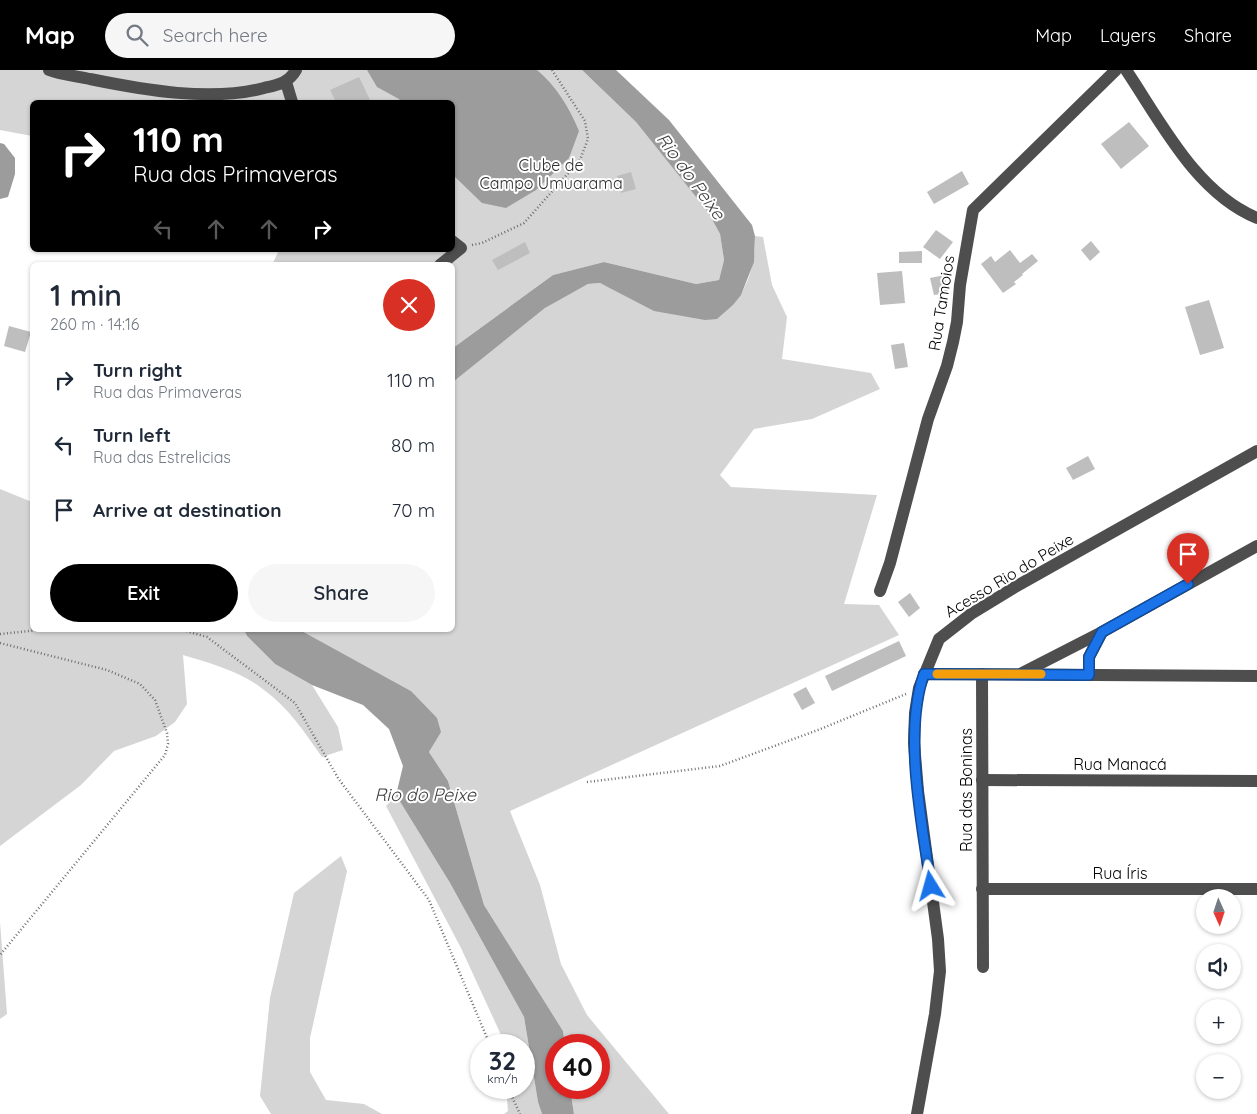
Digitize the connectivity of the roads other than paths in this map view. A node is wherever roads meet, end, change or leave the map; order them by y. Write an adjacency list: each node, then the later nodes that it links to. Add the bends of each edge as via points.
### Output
1 (49, 70): 5 (street, via 124,86 203,95 246,92)
2 (296, 70): 5 (street)
3 (1116, 70): 12 (street, Rua Tamoios, via 974,210 953,342)
4 (1126, 70): 7 (street, via 1190,164 1214,191 1244,213)
5 (286, 82): 6 (street)
6 (291, 100)
7 (1257, 218)
8 (451, 252): 9 (street)
9 (442, 262)
10 (1257, 451): 14 (street, Acesso Rio do Peixe, via 971,614 939,639)
11 (1257, 546): 13 (street)
12 (880, 591)
13 (1102, 632): 16 (street); 17 (street, via 1089,657)
14 (924, 674): 15 (street); 24 (street, Acesso Rio do Peixe, via 919,688 914,743 940,971)
15 (982, 674): 16 (street); 19 (street, Rua das Boninas)
16 (1019, 674): 17 (street)
17 (1089, 675): 18 (street)
18 (1257, 676)
19 (982, 780): 20 (street, Rua Manacá); 21 (street, Rua das Boninas)
20 (1257, 781)
21 (982, 889): 22 (street, Rua Íris); 23 (street, Rua das Boninas)
22 (1257, 889)
23 (983, 966)
24 (917, 1114)

